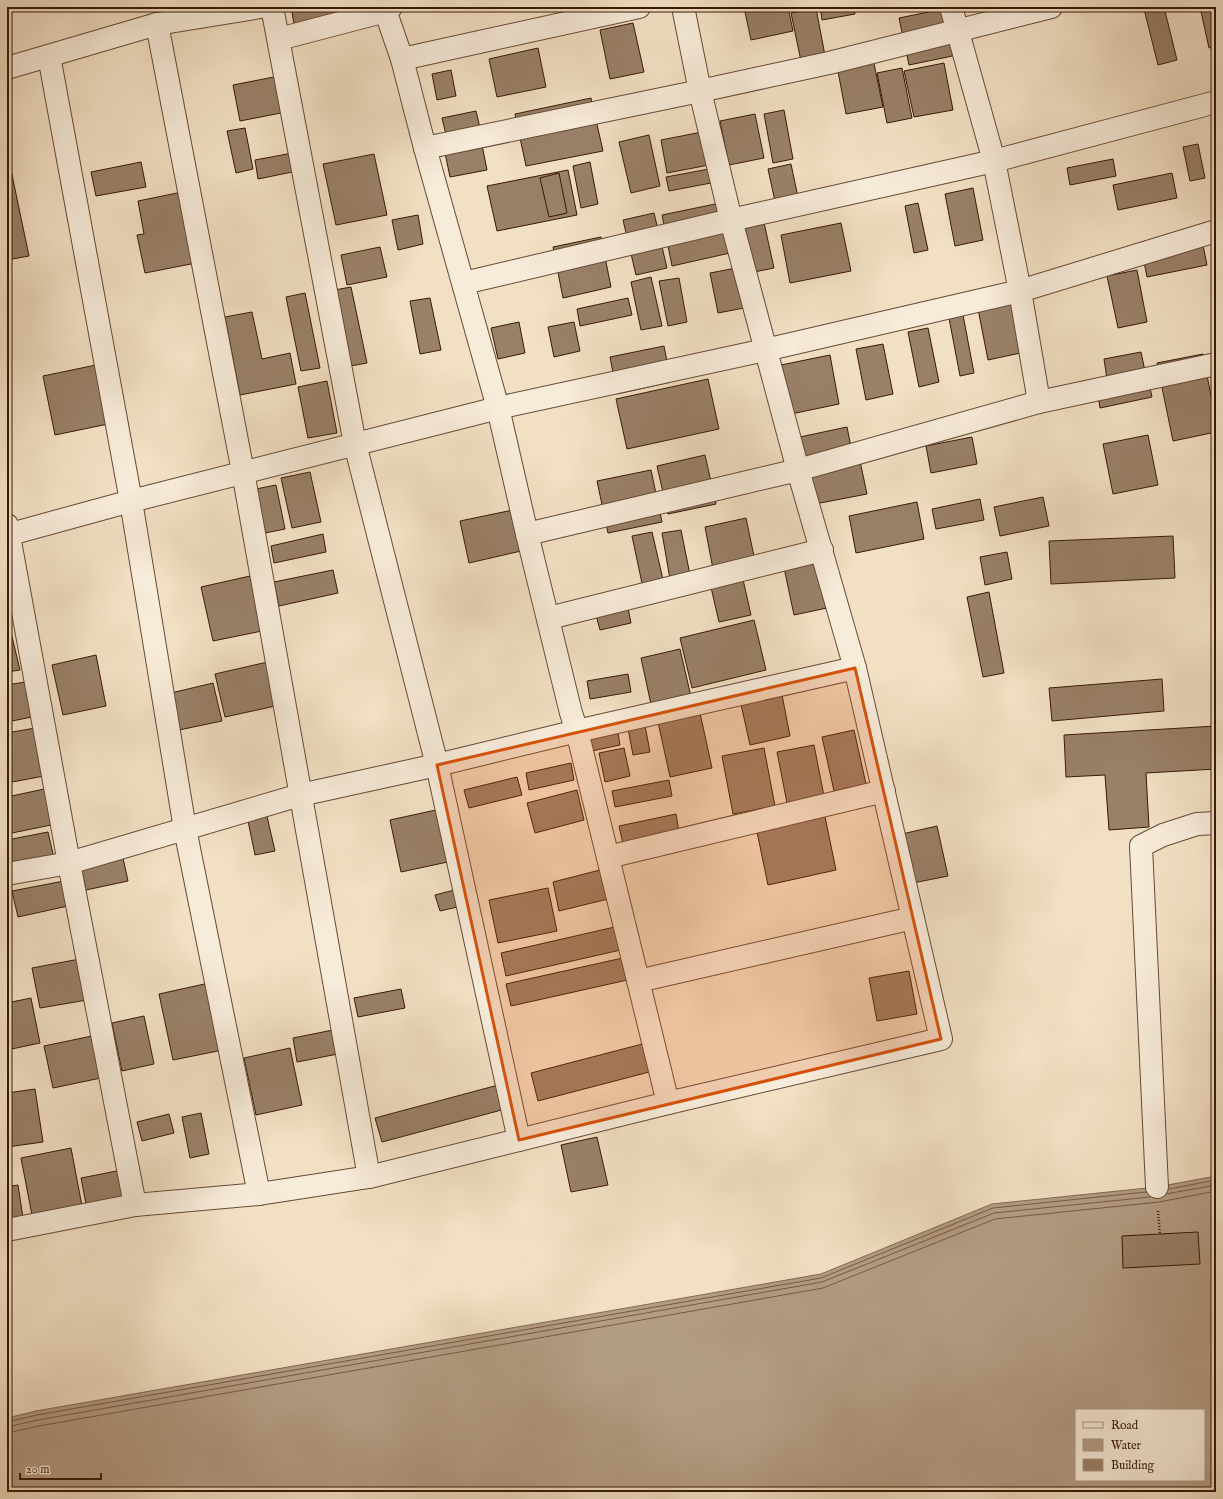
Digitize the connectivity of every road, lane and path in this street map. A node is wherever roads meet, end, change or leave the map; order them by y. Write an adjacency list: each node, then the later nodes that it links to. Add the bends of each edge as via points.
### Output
1 (262, 7): 8 (street)
2 (272, 7): 10 (street)
3 (639, 7): 12 (street)
4 (683, 7): 14 (street)
5 (951, 7): 9 (street)
6 (1051, 7): 9 (street)
7 (387, 8): 10 (street); 12 (street)
8 (157, 24): 11 (street); 28 (street)
9 (958, 31): 14 (street); 17 (street)
10 (279, 39): 26 (street)
11 (49, 56): 13 (street); 29 (street)
12 (402, 58): 16 (street)
13 (7, 68)
14 (700, 92): 16 (street); 18 (street)
15 (1216, 102): 17 (street)
16 (425, 148): 20 (street)
17 (994, 161): 18 (street); 21 (street)
18 (731, 220): 20 (street); 22 (street)
19 (1216, 231): 21 (street)
20 (464, 283): 25 (street)
21 (1020, 292): 22 (street); 24 (street)
22 (766, 350): 25 (street); 27 (street)
23 (1216, 364): 24 (street)
24 (1039, 402): 27 (street)
25 (498, 408): 26 (street); 31 (street)
26 (354, 444): 28 (street); 36 (street)
27 (798, 470): 31 (street); 32 (street)
28 (243, 472): 29 (street); 38 (street)
29 (131, 501): 30 (street); 40 (street)
30 (8, 531): 42 (street)
31 (527, 534): 33 (street)
32 (822, 550): 33 (street); 34 (street)
33 (549, 618): 35 (street)
34 (855, 668): 35 (street); 37 (street)
35 (577, 731): 36 (street); 41 (street)
36 (437, 765): 38 (street); 47 (street)
37 (884, 791): 41 (street); 44 (street)
38 (300, 795): 40 (street); 48 (street)
39 (1216, 822): 49 (street, via 1197,824 1163,835 1141,846)
40 (184, 829): 42 (street); 50 (street)
41 (608, 856): 45 (street)
42 (69, 863): 43 (street); 51 (street)
43 (7, 874)
44 (913, 918): 45 (street); 46 (street, via 941,1039)
45 (638, 981): 46 (street)
46 (668, 1103): 47 (street)
47 (519, 1140): 48 (street)
48 (369, 1177): 50 (street)
49 (1157, 1187)
50 (259, 1194): 51 (street)
51 (135, 1205): 52 (street)
52 (7, 1230)

